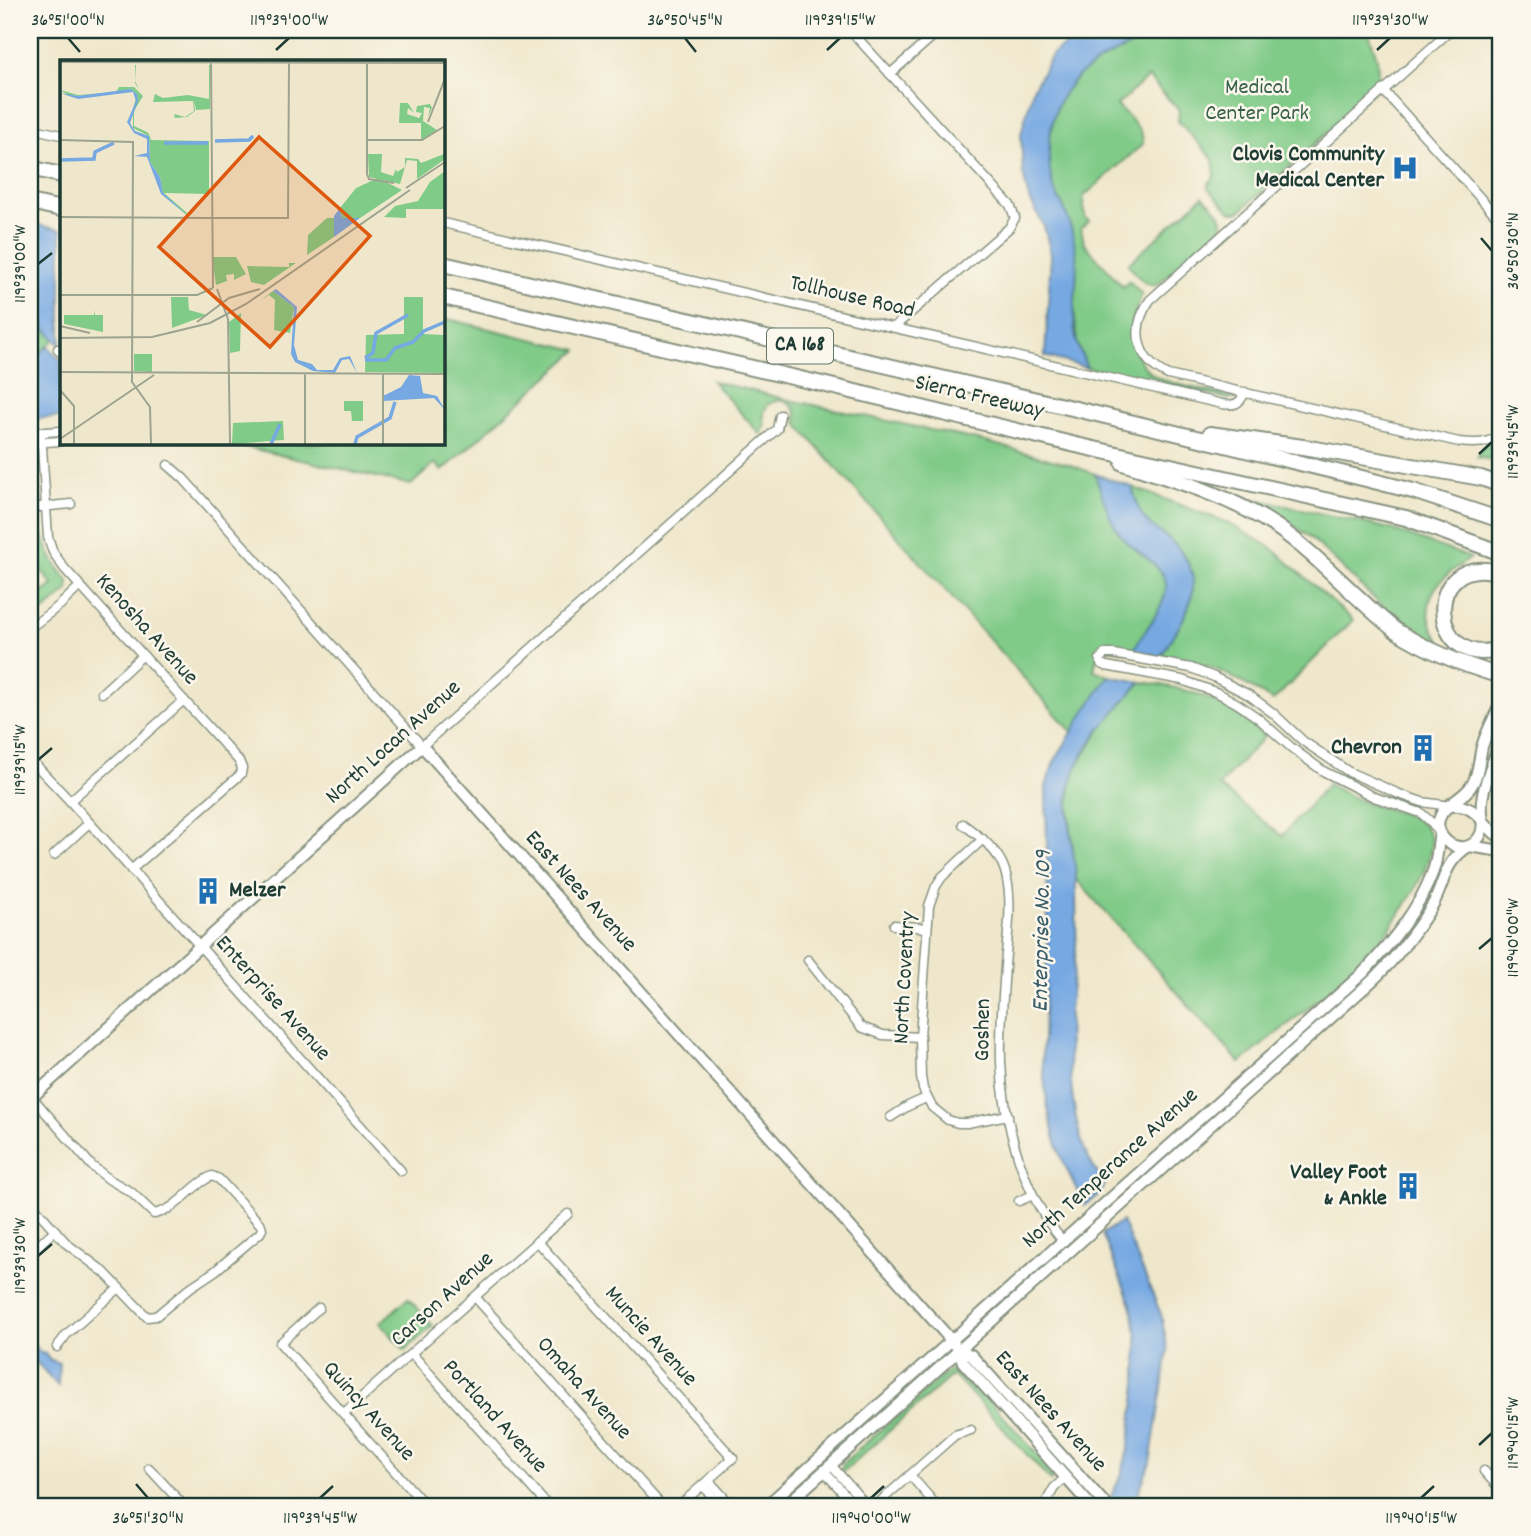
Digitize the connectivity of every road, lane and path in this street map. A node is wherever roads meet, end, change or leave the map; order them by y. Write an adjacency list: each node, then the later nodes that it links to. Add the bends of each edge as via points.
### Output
1 (850, 30): 4 (street)
2 (940, 30): 4 (street)
3 (1451, 30): 5 (street)
4 (890, 74): 16 (street, via 1010,205 1014,218 1009,228)
5 (1383, 90): 12 (street); 17 (street, via 1150,300 1141,316 1140,345 1156,368)
6 (30, 128): 7 (street)
7 (60, 135)
8 (30, 168): 9 (highway)
9 (60, 175)
10 (30, 202): 11 (highway)
11 (60, 209)
12 (1501, 221)
13 (444, 223): 16 (street, Tollhouse Road)
14 (444, 264): 19 (highway, Sierra Freeway / CA 168)
15 (444, 298): 27 (highway, Sierra Freeway / CA 168)
16 (894, 327): 17 (street, Tollhouse Road, via 1229,406 1242,400)
17 (1245, 392): 23 (street, via 1459,442 1487,442)
18 (780, 415): 45 (street, North Locan Avenue, via 777,429)
19 (1156, 429): 29 (highway, via 1310,448); 33 (highway, Sierra Freeway / CA 168, via 1413,491)
20 (60, 431): 21 (street)
21 (41, 432): 22 (street); 25 (street, Kenosha Avenue)
22 (30, 433)
23 (1501, 435)
24 (60, 441): 25 (street)
25 (41, 442): 26 (street); 31 (street, Kenosha Avenue)
26 (30, 443)
27 (1076, 445): 34 (highway, Sierra Freeway / CA 168, via 1406,518); 40 (highway, via 1204,490 1255,514 1289,537 1395,630 1444,657)
28 (168, 464): 45 (street, East Nees Avenue)
29 (1501, 485)
30 (71, 504): 31 (street)
31 (45, 507): 32 (street); 36 (street, Kenosha Avenue, via 53,552)
32 (30, 508)
33 (1501, 520)
34 (1501, 553)
35 (1501, 573): 38 (highway, via 1484,569 1464,574 1449,588 1441,608 1444,624 1459,644 1481,652)
36 (80, 586): 37 (street); 39 (street, Kenosha Avenue)
37 (30, 628)
38 (1501, 648)
39 (142, 655): 41 (street); 42 (street, Kenosha Avenue)
40 (1501, 676)
41 (102, 693)
42 (184, 700): 47 (street); 58 (street, Kenosha Avenue, via 243,768)
43 (1501, 702): 48 (main road, via 1475,780)
44 (1501, 740): 49 (main road, via 1483,795)
45 (422, 746): 61 (main road, North Locan Avenue); 82 (main road, East Nees Avenue)
46 (30, 759): 47 (street, Enterprise Avenue)
47 (70, 801): 50 (street, Enterprise Avenue)
48 (1450, 806): 49 (main road, via 1469,807); 52 (main road, via 1440,817); 52 (street, via 1422,802 1349,772 1303,741 1249,695 1214,677 1191,668 1113,654 1100,659 1105,666 1182,680 1218,693 1258,718 1323,771 1374,797 1421,813)
49 (1483, 821): 53 (main road); 55 (main road, via 1480,837)
50 (89, 823): 57 (street); 58 (street, Enterprise Avenue)
51 (963, 824): 54 (street, Goshen)
52 (1440, 834): 55 (main road, via 1452,845); 62 (main road, North Temperance Avenue, via 1436,863 1424,891 1398,934)
53 (1501, 838)
54 (983, 839): 60 (street, North Coventry, via 936,886); 68 (street, Goshen, via 1005,871 1009,896 1001,1034)
55 (1469, 846): 56 (main road); 64 (main road, North Temperance Avenue, via 1448,865 1434,902 1394,958)
56 (1501, 850)
57 (54, 855)
58 (131, 870): 61 (street, Enterprise Avenue)
59 (894, 925): 60 (street)
60 (927, 928): 65 (street, North Coventry)
61 (200, 947): 66 (main road, North Locan Avenue); 70 (street, Enterprise Avenue)
62 (1376, 959): 64 (main road, via 1363,980 1326,1015); 77 (main road, North Temperance Avenue)
63 (808, 960): 65 (street, via 861,1027 883,1035)
64 (1324, 1024): 84 (main road, North Temperance Avenue)
65 (920, 1037): 67 (street, North Coventry)
66 (31, 1098): 79 (street, via 92,1166 154,1214 176,1205 212,1176 261,1225 260,1233 215,1271 152,1317 143,1315)
67 (926, 1098): 68 (street, via 940,1115 958,1123); 69 (street)
68 (1008, 1115): 71 (street, Goshen)
69 (891, 1117)
70 (401, 1171)
71 (1033, 1195): 72 (street); 77 (street, Goshen)
72 (1019, 1201)
73 (30, 1202): 75 (street)
74 (568, 1214): 76 (street, Carson Avenue)
75 (55, 1230): 78 (street); 79 (street)
76 (537, 1241): 80 (street, Carson Avenue); 93 (street, Muncie Avenue, via 733,1458)
77 (1063, 1241): 82 (main road, North Temperance Avenue)
78 (30, 1253)
79 (119, 1288): 83 (street)
80 (475, 1298): 85 (street, Carson Avenue); 98 (street, Omaha Avenue)
81 (319, 1307): 86 (street, Quincy Avenue, via 280,1343)
82 (951, 1341): 84 (main road, East Nees Avenue); 102 (main road, North Temperance Avenue)
83 (57, 1347)
84 (959, 1350): 89 (main road, North Temperance Avenue); 92 (main road, East Nees Avenue, via 963,1362); 110 (main road, East Nees Avenue, via 972,1356)
85 (412, 1354): 86 (street, Carson Avenue); 97 (street, Portland Avenue)
86 (344, 1413): 96 (street, Quincy Avenue)
87 (971, 1430): 91 (street, via 955,1435)
88 (149, 1468): 95 (street)
89 (827, 1468): 103 (main road, North Temperance Avenue); 104 (street); 105 (street)
90 (1484, 1471): 94 (street)
91 (910, 1475): 106 (street); 107 (street)
92 (1066, 1477): 108 (street); 109 (main road, East Nees Avenue)
93 (706, 1483): 99 (street); 100 (street); 101 (street)
94 (1501, 1490)
95 (184, 1506)
96 (426, 1506)
97 (548, 1506)
98 (662, 1506)
99 (679, 1506)
100 (721, 1506)
101 (732, 1506)
102 (766, 1506)
103 (785, 1506)
104 (855, 1506)
105 (867, 1506)
106 (875, 1506)
107 (937, 1506)
108 (1044, 1506)
109 (1091, 1506)
110 (1107, 1506)

